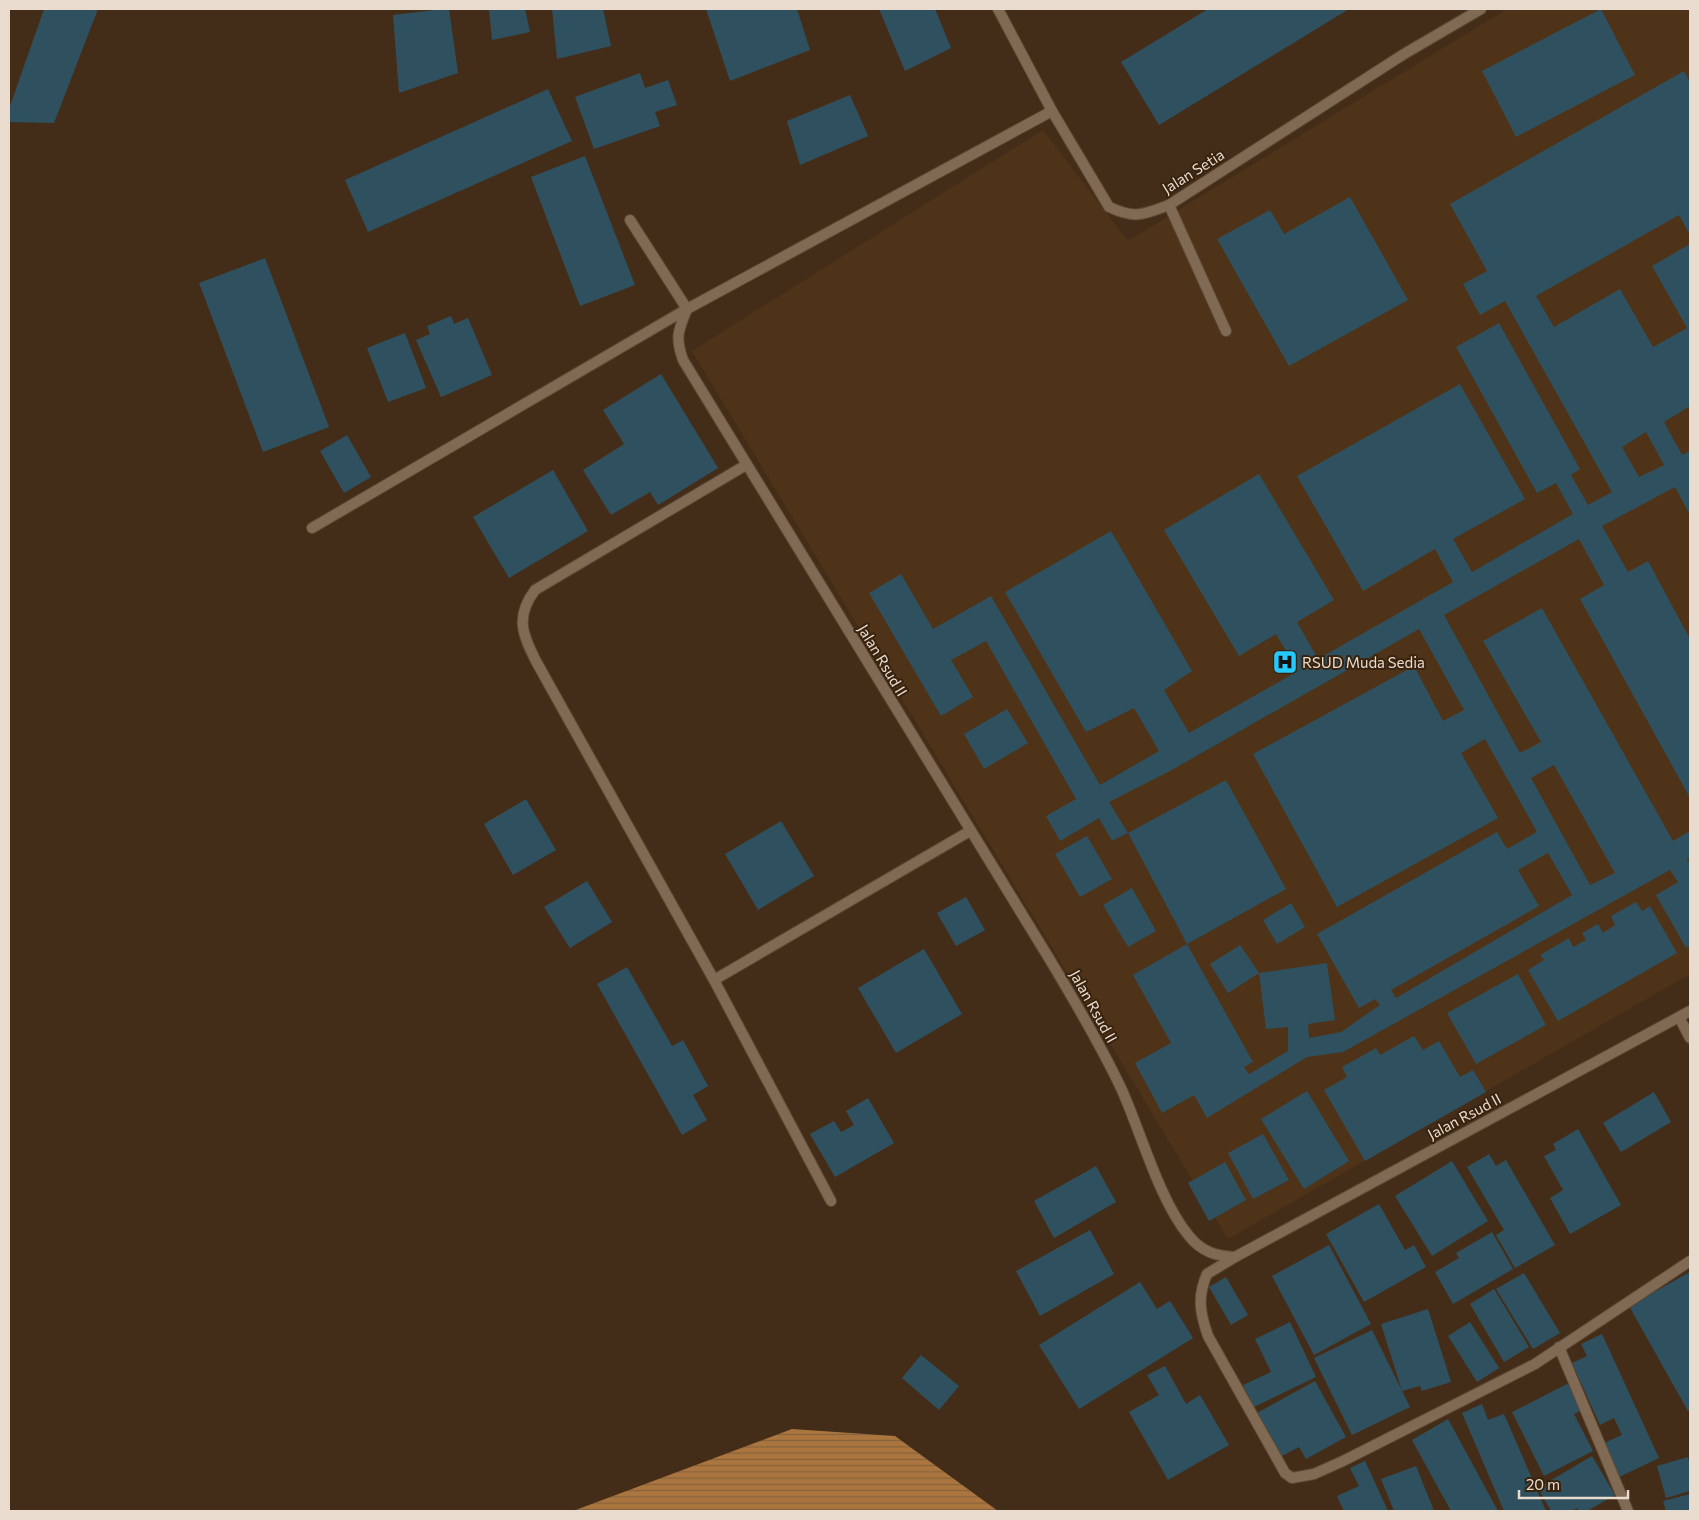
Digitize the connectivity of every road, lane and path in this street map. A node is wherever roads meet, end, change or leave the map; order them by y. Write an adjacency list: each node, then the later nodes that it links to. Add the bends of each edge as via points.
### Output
1 (998, 9): 3 (street, Jalan Setia)
2 (1480, 9): 4 (street, Jalan Setia)
3 (1052, 112): 4 (street, Jalan Setia, via 1109,207 1139,216); 6 (street)
4 (1169, 205): 7 (street)
5 (630, 220): 6 (street)
6 (687, 309): 8 (street, Jalan Rsud II, via 678,331 677,344 683,360); 9 (street)
7 (1226, 331)
8 (746, 465): 10 (street, Jalan Rsud II); 11 (street, via 535,590 525,604 522,617 536,662)
9 (312, 528)
10 (970, 831): 11 (street); 16 (street, Jalan Rsud II, via 1092,1031 1121,1088 1177,1220 1202,1249 1218,1256)
11 (714, 980): 15 (street)
12 (1690, 1011): 13 (street, Jalan Rsud II)
13 (1679, 1017): 14 (street); 16 (street, Jalan Rsud II)
14 (1690, 1038)
15 (831, 1201)
16 (1235, 1257): 18 (street, via 1207,1274 1200,1298 1201,1316 1208,1336 1285,1473 1292,1478 1314,1474 1422,1422 1535,1364)
17 (1690, 1261): 18 (street)
18 (1559, 1347): 19 (street)
19 (1628, 1511)

